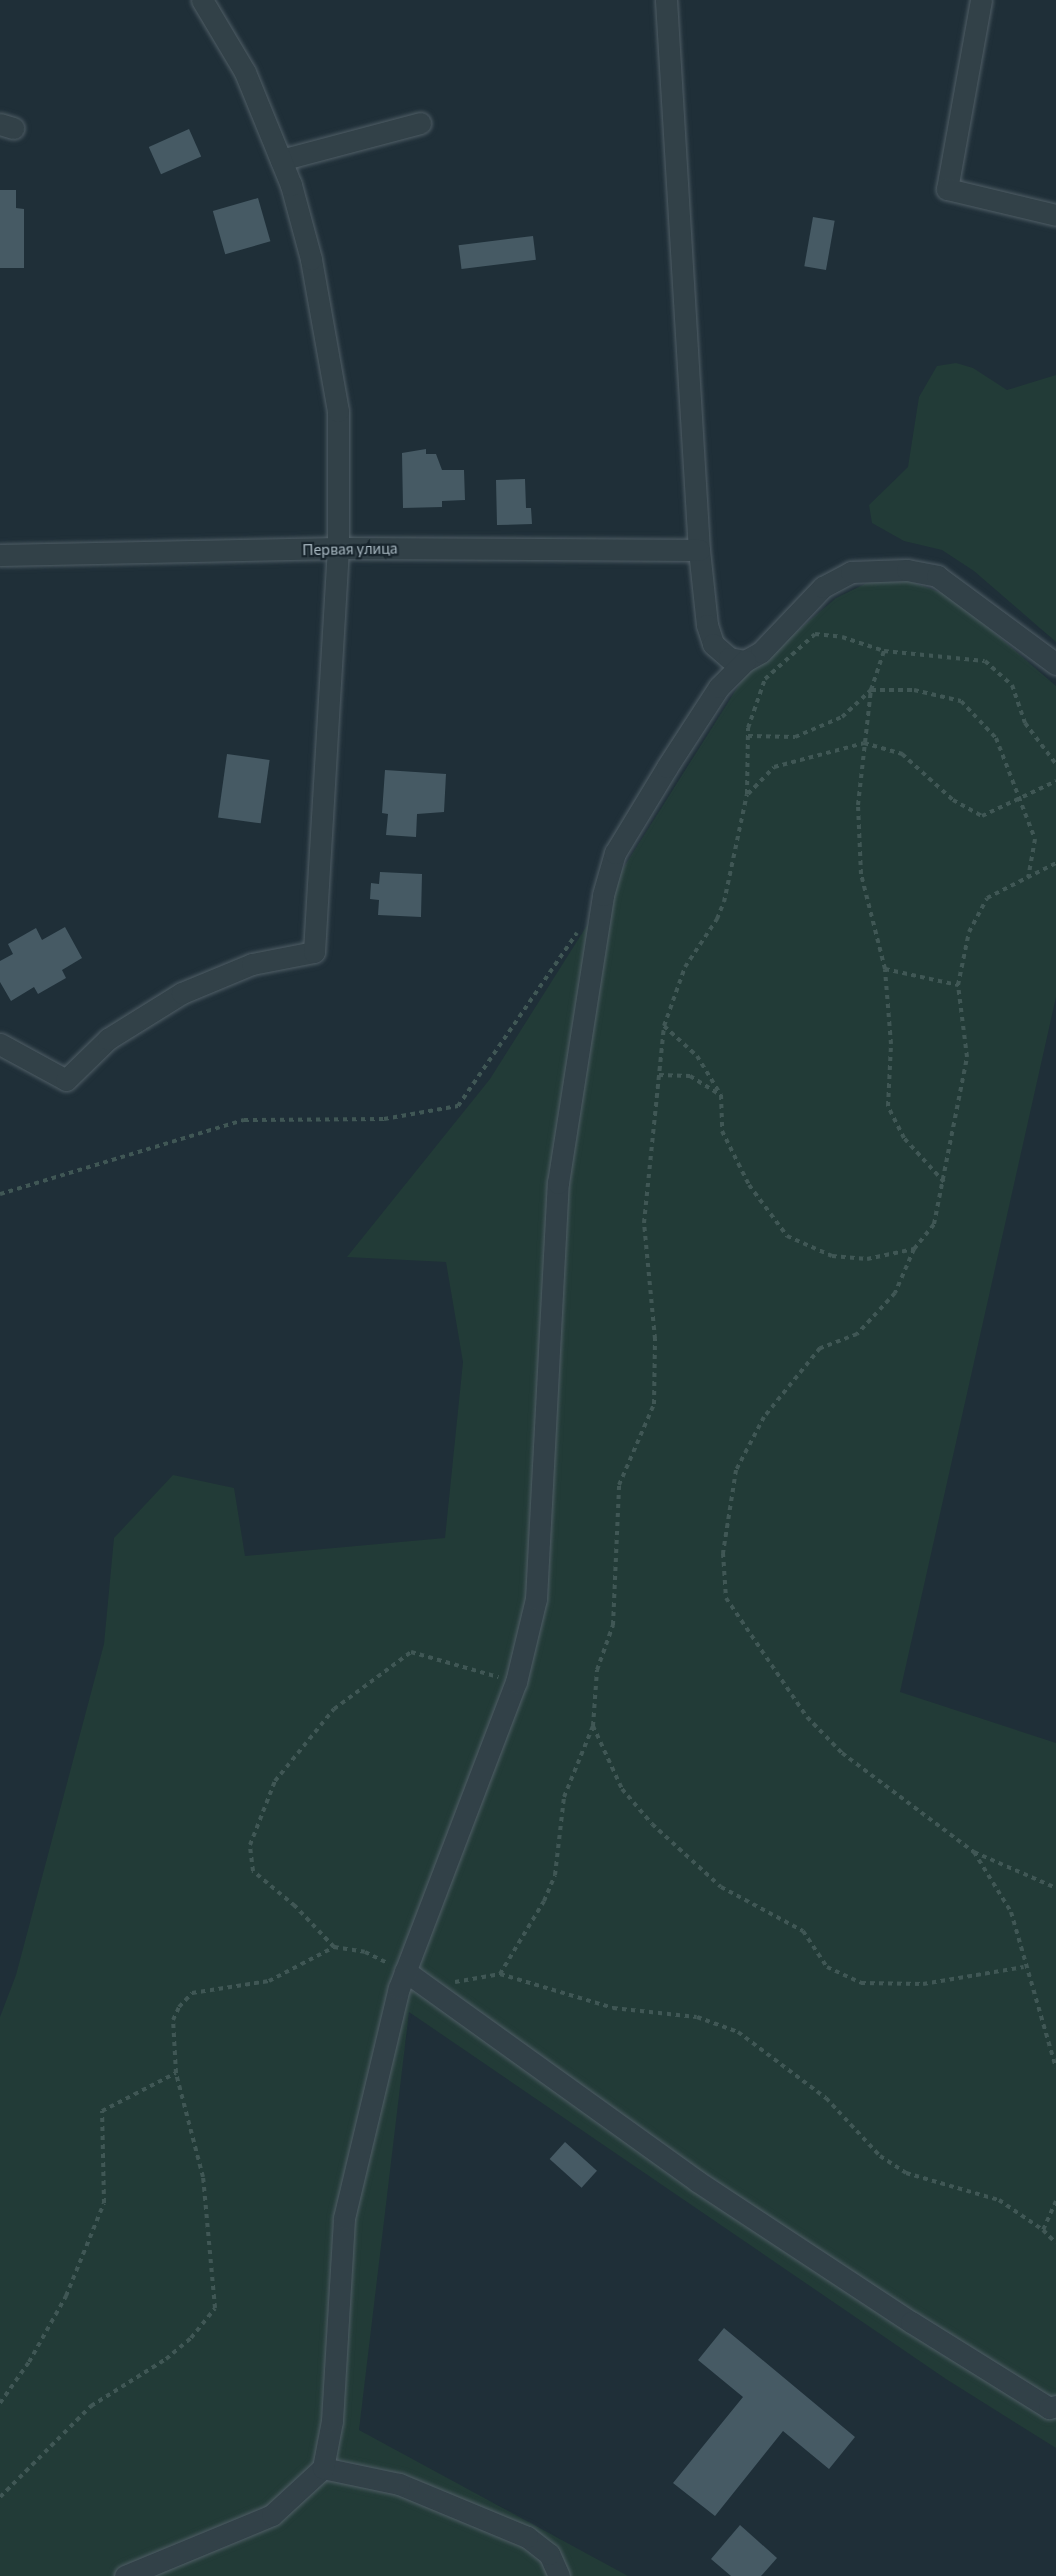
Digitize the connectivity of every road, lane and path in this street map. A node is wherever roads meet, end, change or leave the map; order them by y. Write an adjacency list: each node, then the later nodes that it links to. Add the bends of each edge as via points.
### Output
1 (202, 0): 5 (street, via 245,72)
2 (666, 0): 8 (street)
3 (981, 0): 6 (street, via 947,189)
4 (420, 123): 5 (street)
5 (281, 160): 7 (street, via 311,259 338,411)
6 (1056, 215)
7 (338, 548): 8 (street, Первая улица); 9 (street, Первая улица); 25 (street, via 314,952 252,964 182,993 108,1039 66,1080)
8 (699, 550): 11 (street, via 707,625 713,644 729,658)
9 (0, 555)
10 (884, 651): 13 (path)
11 (746, 661): 12 (street, via 761,652 823,587 851,572 881,569 937,576); 31 (street, via 719,687 667,767 615,853 603,895 558,1183 536,1599)
12 (1056, 664)
13 (871, 690): 14 (path, via 842,717 795,737); 15 (path); 18 (path, via 914,690 960,701 996,738)
14 (748, 736)
15 (864, 743): 17 (path, via 774,767); 18 (path, via 902,754 953,800 982,816); 22 (path, via 858,805 861,874)
16 (1056, 781): 18 (path)
17 (747, 794)
18 (1018, 800): 20 (path, via 1035,839)
19 (1056, 863): 20 (path)
20 (1028, 878): 23 (path, via 987,898 969,932)
21 (583, 924): 29 (path, via 458,1106 384,1119 244,1120)
22 (885, 969): 23 (path); 28 (path, via 891,1044 888,1106 904,1138)
23 (958, 985): 28 (path, via 967,1058)
24 (664, 1026): 27 (path, via 696,1056)
25 (0, 1044)
26 (659, 1075): 27 (path, via 690,1076)
27 (721, 1095): 30 (path, via 722,1131 748,1185 787,1236 832,1256 867,1259)
28 (944, 1182): 30 (path, via 934,1224)
29 (0, 1194)
30 (914, 1249): 33 (path, via 895,1293 857,1334 820,1348 764,1417 741,1459 723,1553 726,1598 807,1717 842,1753)
31 (516, 1682): 35 (path, via 411,1652 334,1709 275,1781 250,1845 253,1871 295,1906); 37 (street)
32 (593, 1726): 36 (path, via 622,1789 652,1824 721,1887 803,1931 827,1967 861,1983 923,1984)
33 (974, 1852): 34 (path); 36 (path, via 1011,1912)
34 (1056, 1888)
35 (334, 1947)
36 (1024, 1967): 39 (path)
37 (405, 1971): 45 (street, via 697,2181 911,2322 1049,2408); 46 (street, via 344,2218 332,2421)
38 (500, 1974): 42 (path, via 613,2008 697,2017 738,2032 826,2098 880,2156 906,2173 999,2200)
39 (1056, 2068)
40 (176, 2073): 44 (path, via 102,2111 104,2203 66,2296 29,2362)
41 (1056, 2201): 42 (path)
42 (1043, 2230): 43 (path)
43 (1056, 2243)
44 (0, 2403)
45 (1056, 2406)
46 (323, 2468): 47 (street, via 272,2515); 48 (street, via 399,2484 527,2537 549,2554)
47 (125, 2576)
48 (559, 2576)

